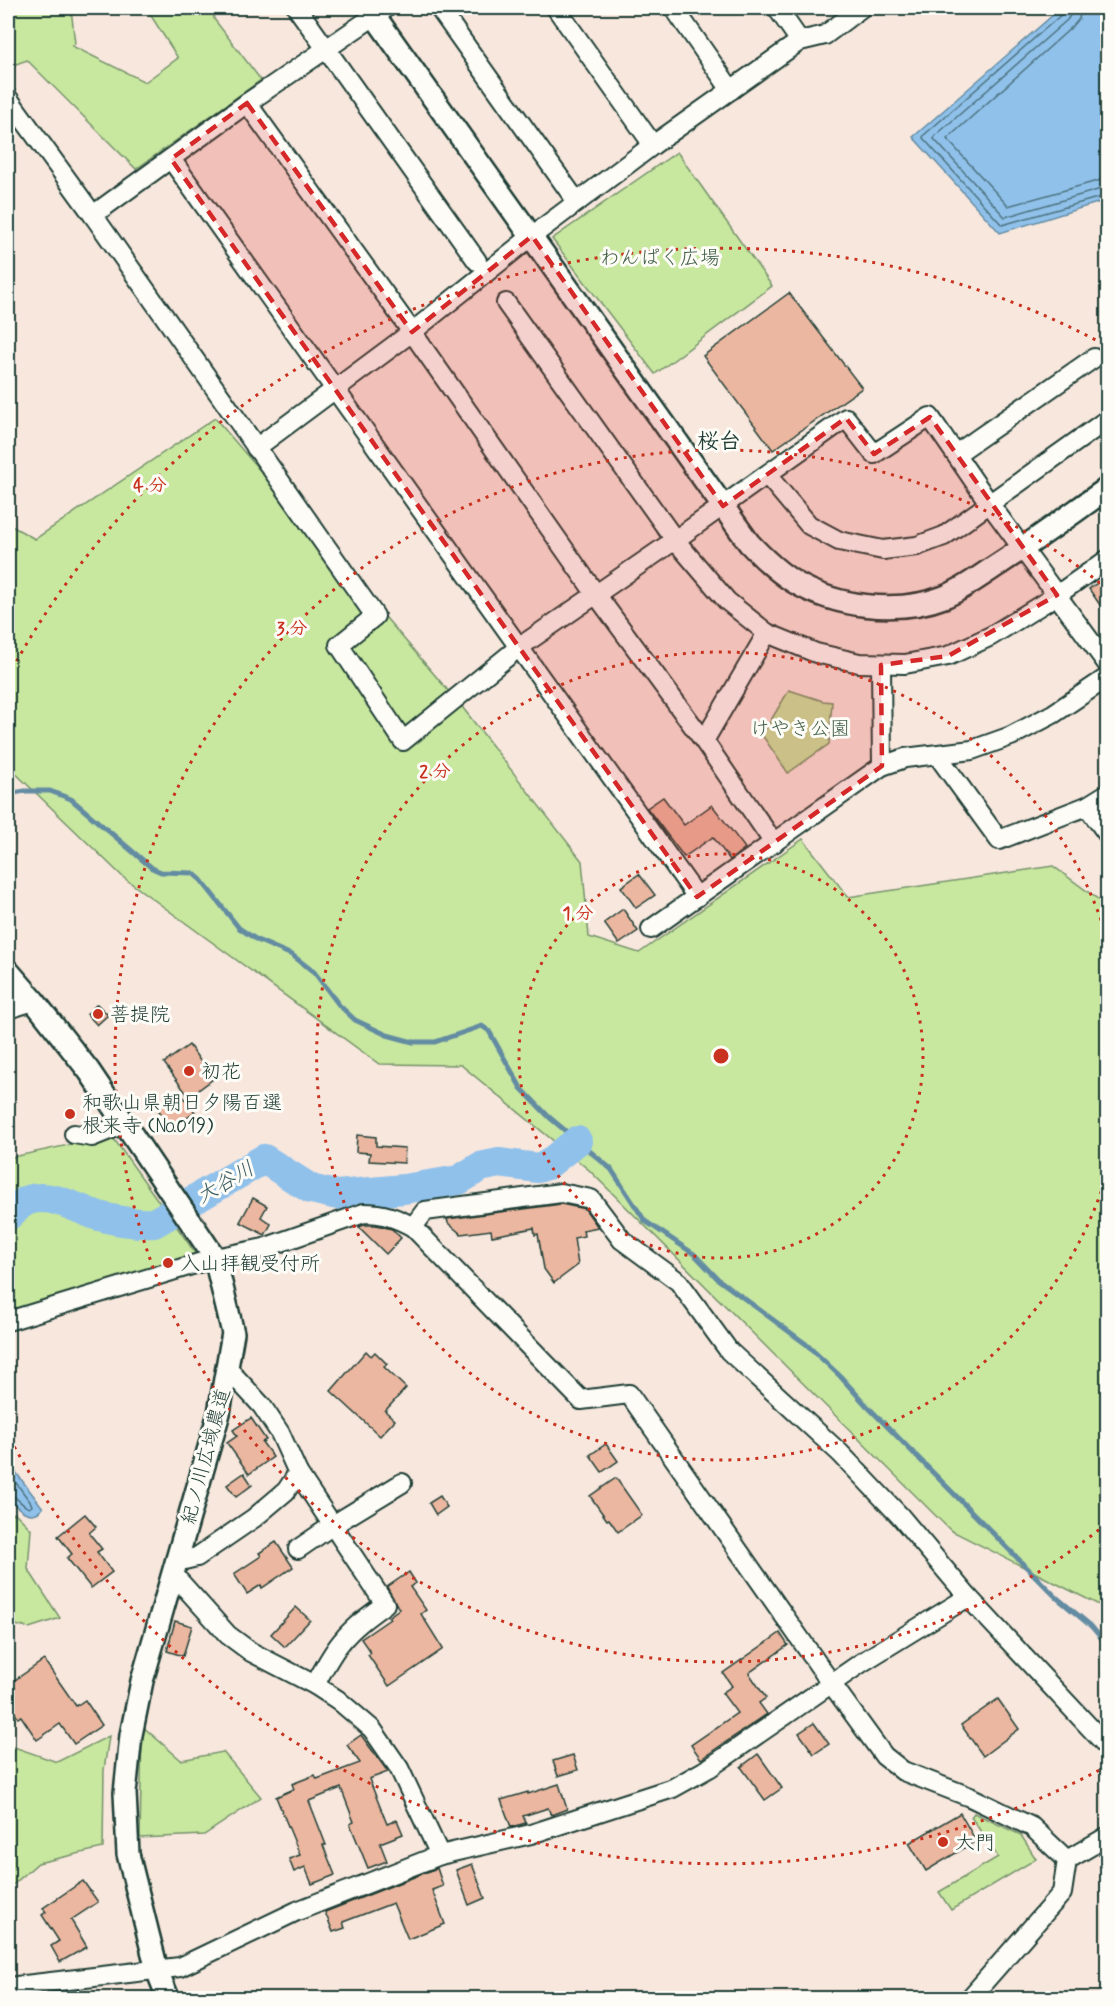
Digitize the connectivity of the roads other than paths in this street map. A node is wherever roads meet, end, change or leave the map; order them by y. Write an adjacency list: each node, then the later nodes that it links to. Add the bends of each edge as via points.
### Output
1 (297, 8): 9 (street)
2 (439, 8): 15 (street)
3 (556, 8): 13 (street)
4 (674, 8): 10 (street)
5 (777, 8): 8 (street)
6 (861, 8): 8 (street, via 825,35)
7 (377, 10): 9 (street); 17 (street)
8 (800, 41): 10 (street)
9 (326, 49): 12 (street); 18 (street)
10 (732, 90): 13 (street)
11 (8, 98): 16 (street)
12 (247, 103): 14 (street); 20 (street)
13 (653, 145): 15 (street)
14 (171, 159): 16 (street); 22 (street)
15 (577, 202): 17 (street)
16 (93, 215): 24 (street)
17 (532, 236): 20 (street); 29 (street)
18 (477, 261)
19 (506, 303): 30 (street)
20 (412, 332): 22 (street); 33 (street)
21 (1094, 358): 25 (street)
22 (334, 389): 24 (street); 36 (street)
23 (1107, 419): 28 (street)
24 (256, 448): 36 (street, via 375,616 339,645 403,741)
25 (956, 454): 26 (street, via 930,417 874,454 846,418); 28 (street)
26 (767, 474): 28 (street, via 809,525 839,541 883,550 917,546 944,536); 29 (street)
27 (1107, 488): 31 (street)
28 (989, 503): 31 (street)
29 (723, 506): 30 (street); 31 (street, via 749,543 779,572 809,590 864,605 918,604 942,597 976,580)
30 (675, 540): 33 (street); 35 (street, via 727,601)
31 (1023, 548): 34 (street)
32 (1107, 559): 34 (street)
33 (596, 593): 36 (street); 40 (street)
34 (1057, 595): 37 (street, via 991,636 948,656); 38 (street)
35 (767, 633): 37 (street, via 816,653); 40 (street)
36 (518, 648): 47 (street)
37 (881, 665): 42 (street)
38 (1107, 665)
39 (1107, 677): 41 (street, via 1053,714 1011,736 972,750)
40 (704, 741): 46 (street)
41 (938, 756): 42 (street, via 905,758); 44 (street, via 999,840)
42 (882, 766): 46 (street)
43 (1107, 793): 44 (street)
44 (1087, 806): 45 (street)
45 (1107, 835)
46 (774, 843): 47 (street)
47 (697, 897): 48 (street)
48 (651, 929)
49 (8, 971): 50 (street, 紀ノ川広域農道)
50 (34, 1001): 51 (street); 52 (street, 紀ノ川広域農道, via 89,1071)
51 (8, 1009)
52 (124, 1124): 53 (street, via 93,1137); 55 (street, 紀ノ川広域農道)
53 (74, 1134)
54 (413, 1227): 55 (street, via 379,1213 364,1213 264,1248); 63 (street, via 425,1211 561,1193 591,1199 622,1240 679,1282 729,1351 840,1453); 64 (street, via 581,1400 629,1394)
55 (215, 1258): 56 (street); 57 (street, 紀ノ川広域農道, via 233,1334)
56 (8, 1321)
57 (227, 1368): 58 (street, via 262,1406 280,1433); 62 (street, 紀ノ川広域農道, via 219,1413)
58 (298, 1473): 60 (street); 62 (street, via 286,1491 254,1518)
59 (402, 1483): 60 (street)
60 (333, 1525): 61 (street); 65 (street, via 385,1604 342,1640)
61 (298, 1550)
62 (175, 1568): 65 (street, via 228,1635 250,1652); 70 (street, 紀ノ川広域農道, via 142,1681 125,1793 128,1854)
63 (968, 1597): 64 (street); 66 (street)
64 (831, 1683): 68 (street, via 709,1768 673,1788 531,1834); 69 (street, via 884,1756 903,1771 1032,1827)
65 (315, 1685): 68 (street, via 372,1729 399,1768)
66 (1107, 1747)
67 (1107, 1836): 69 (street)
68 (440, 1855): 70 (street, via 297,1911 180,1966)
69 (1067, 1860): 73 (street, via 1062,1893)
70 (157, 1970): 71 (street); 72 (street, 紀ノ川広域農道)
71 (8, 1987)
72 (168, 1998)
73 (970, 1998)

